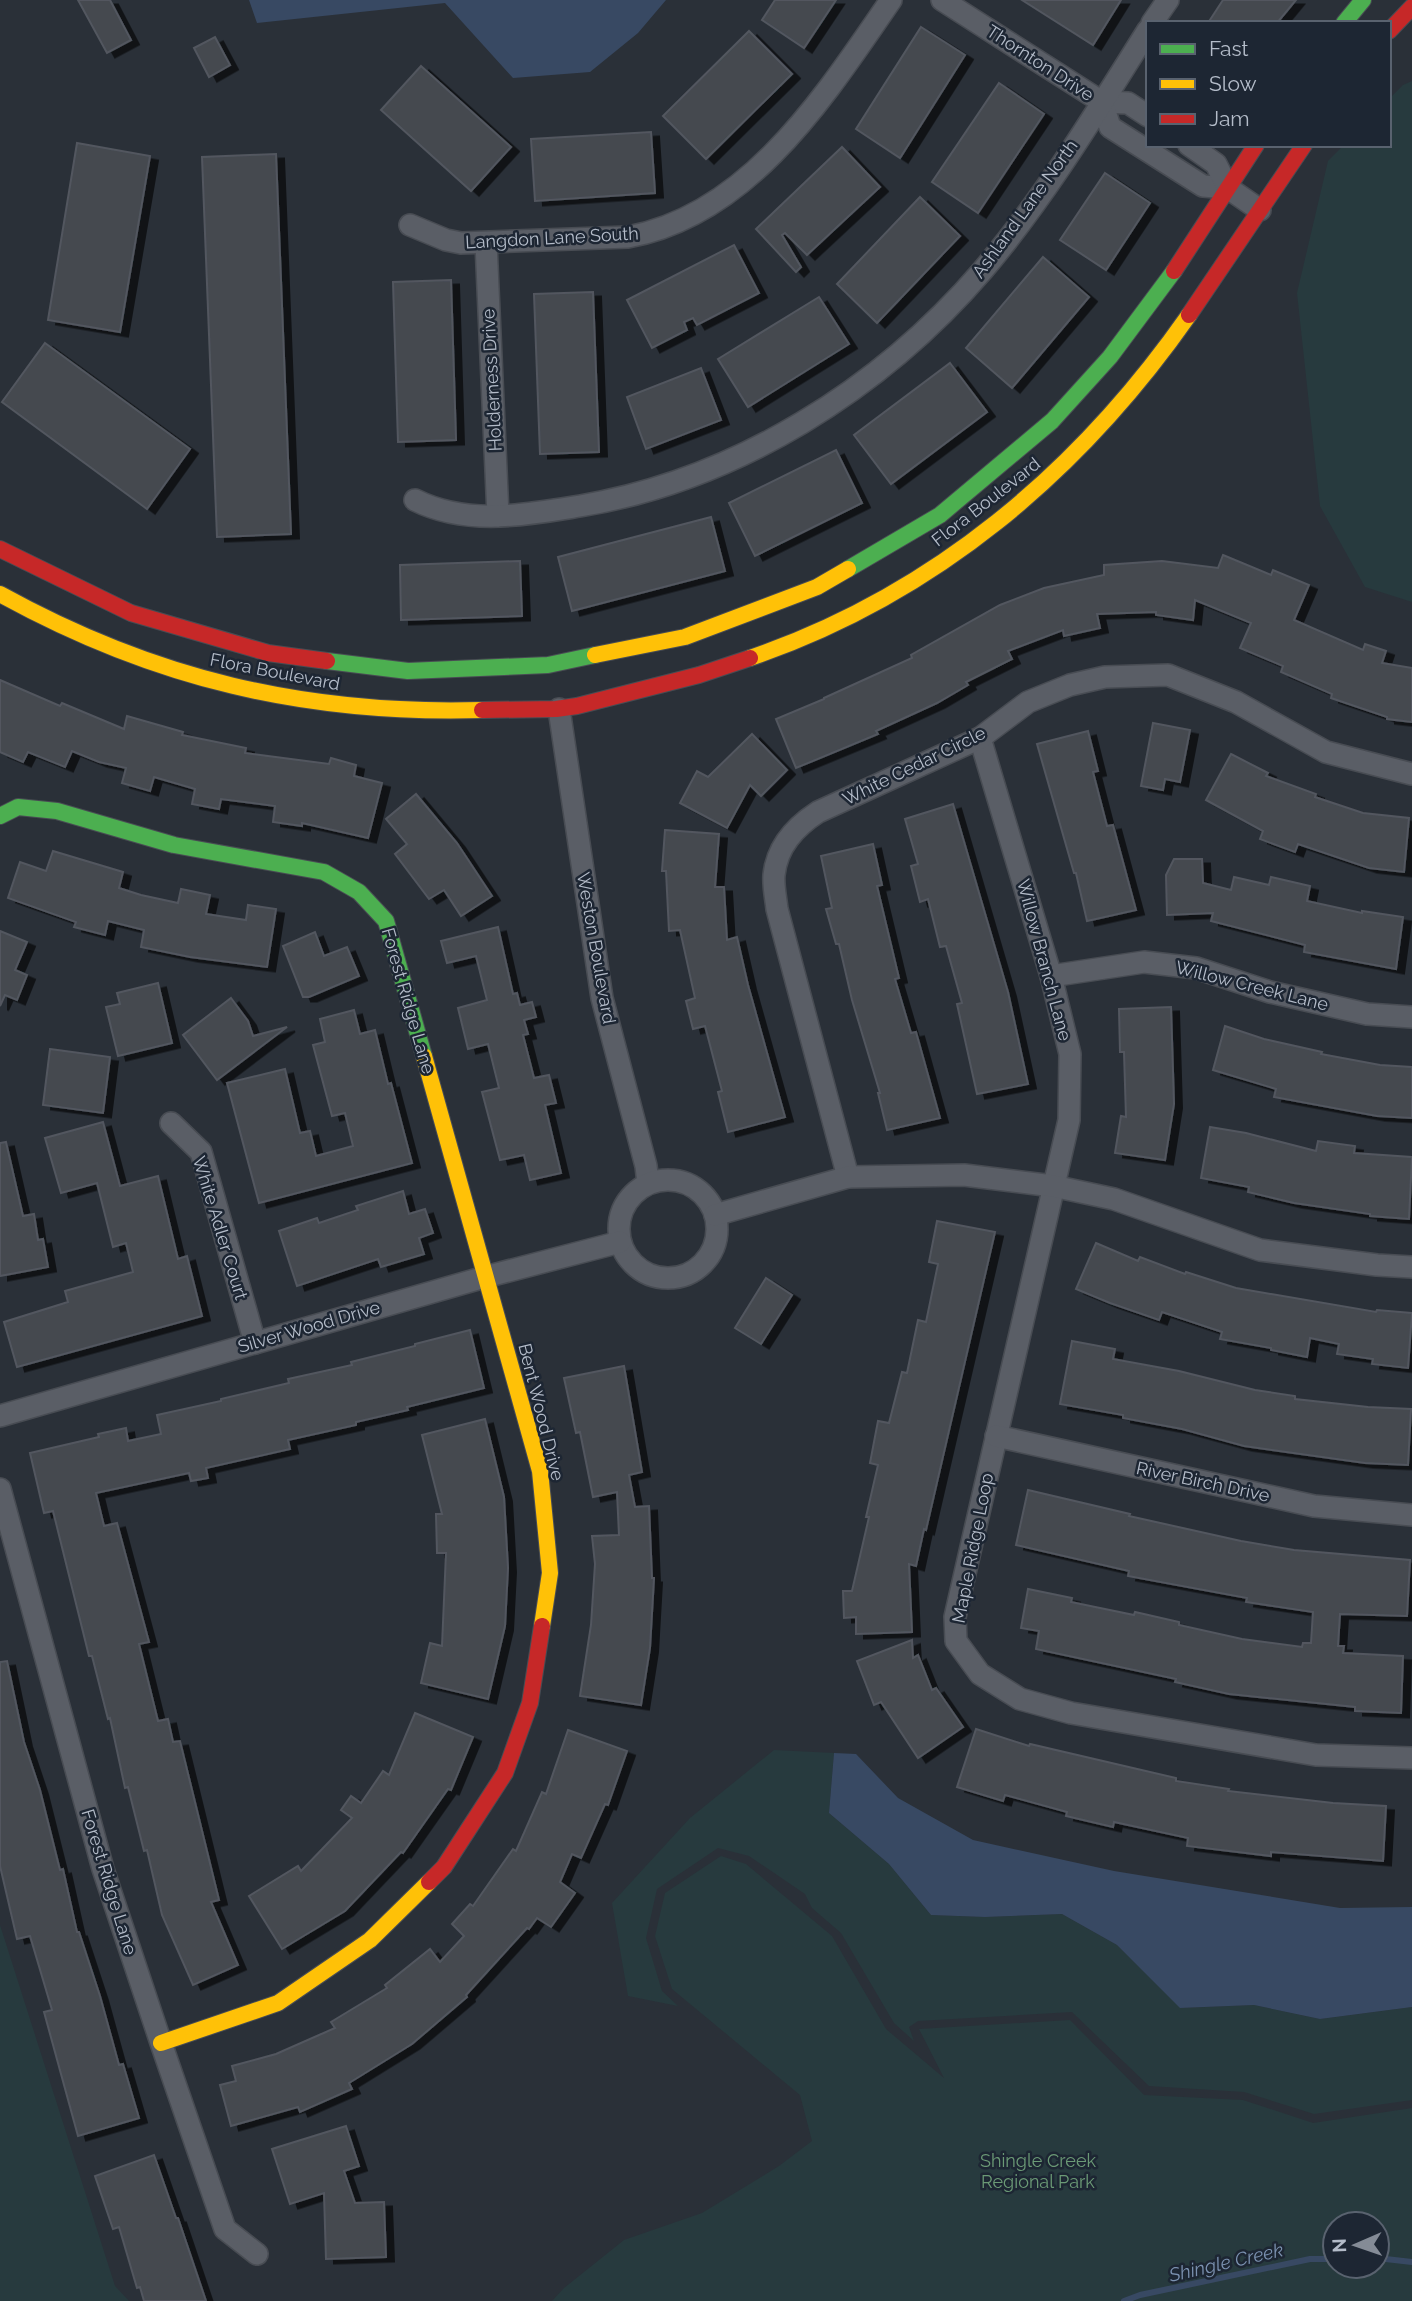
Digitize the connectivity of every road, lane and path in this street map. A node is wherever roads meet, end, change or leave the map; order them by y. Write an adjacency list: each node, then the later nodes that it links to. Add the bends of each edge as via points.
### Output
1 (891, 0): 20 (street, Langdon Lane South, via 784,143 757,170 698,212 628,237)
2 (942, 0): 10 (street, Thornton Drive)
3 (1168, 0): 6 (street)
4 (1363, 0): 7 (street)
5 (1412, 7): 8 (street)
6 (1153, 21)
7 (1346, 21)
8 (1391, 29)
9 (1146, 33): 10 (street, Ashland Lane North)
10 (1102, 102): 11 (street, Thornton Drive, via 1128,103); 12 (street, Thornton Drive, via 1110,127); 22 (street, Ashland Lane North, via 983,269 925,330 858,387 772,439 690,475 596,503)
11 (1146, 115)
12 (1146, 143)
13 (1192, 147): 17 (street, Thornton Drive, via 1216,164)
14 (1255, 147): 17 (street, Flora Boulevard)
15 (1303, 147): 18 (street, Flora Boulevard)
16 (1170, 153): 17 (street, Thornton Drive, via 1203,186)
17 (1228, 188): 18 (street, Thornton Drive); 23 (street, Flora Boulevard, via 1119,346 1013,458 937,517 852,570 745,619 656,646 551,671 404,671 333,665 175,630 65,585)
18 (1260, 210): 25 (street, Flora Boulevard, via 1161,355 1104,423 1050,477 958,550 867,606 756,656 706,673)
19 (410, 225): 20 (street, Langdon Lane South, via 446,240)
20 (486, 243): 22 (street, Holderness Drive)
21 (415, 500): 22 (street, Ashland Lane North, via 450,514)
22 (498, 516)
23 (0, 549)
24 (0, 594): 25 (street, Flora Boulevard, via 118,651 267,694 439,712)
25 (558, 703): 33 (street, Weston Boulevard, via 603,998)
26 (980, 738): 27 (street, White Cedar Circle, via 1028,702 1070,685 1105,677 1168,675 1236,702 1326,752); 29 (street, Willow Branch Lane); 32 (street, White Cedar Circle, via 818,812 796,826 780,851 774,876 777,909)
27 (1412, 774)
28 (0, 816): 38 (street, Forest Ridge Lane, via 18,807 57,811 174,845 324,872 359,892 386,921)
29 (1051, 976): 30 (street, Willow Creek Lane, via 1144,962 1196,968 1270,992 1367,1014); 34 (street, Willow Branch Lane, via 1070,1054 1069,1120)
30 (1412, 1017)
31 (170, 1123): 39 (street, White Adler Court, via 201,1152)
32 (848, 1177): 34 (street, via 964,1175); 35 (street)
33 (648, 1183): 35 (street, via 673,1180 689,1184 703,1195); 36 (street, via 626,1201 619,1223)
34 (1053, 1186): 37 (street, via 1114,1199 1260,1250); 41 (street, Maple Ridge Loop)
35 (715, 1215): 36 (street, via 710,1254 699,1267 679,1277 651,1275 631,1262)
36 (620, 1242): 38 (street, Silver Wood Drive)
37 (1412, 1268)
38 (485, 1277): 39 (street, Silver Wood Drive); 45 (street, Bent Wood Drive, via 540,1471 550,1573 530,1703 505,1773 444,1867 370,1940 278,2003)
39 (254, 1343): 40 (street, Silver Wood Drive)
40 (0, 1416)
41 (996, 1436): 43 (street, River Birch Drive, via 1314,1506); 44 (street, Maple Ridge Loop, via 955,1617 956,1641 980,1674 1020,1699 1071,1713 1316,1755)
42 (0, 1489): 45 (street, Forest Ridge Lane, via 103,1869)
43 (1412, 1515)
44 (1412, 1758)
45 (161, 2043): 46 (street, Forest Ridge Lane, via 225,2229)
46 (257, 2254)

